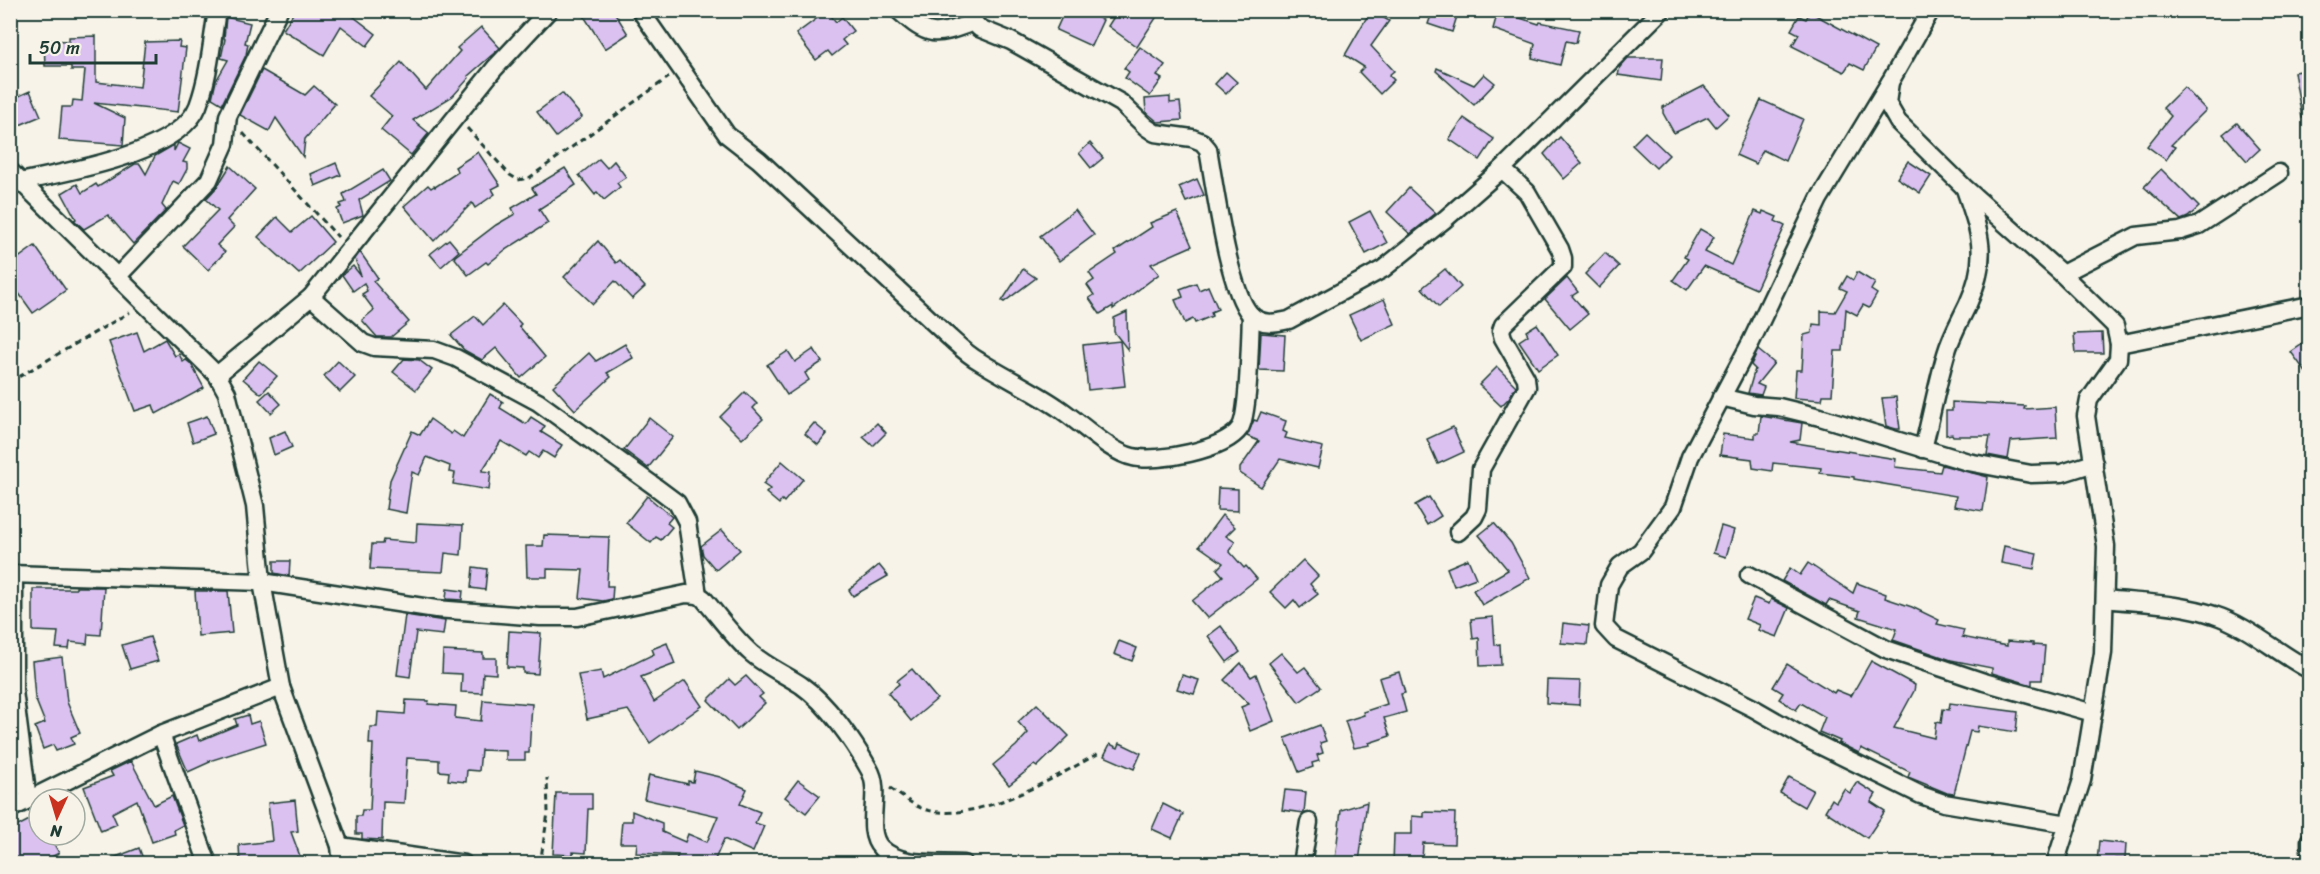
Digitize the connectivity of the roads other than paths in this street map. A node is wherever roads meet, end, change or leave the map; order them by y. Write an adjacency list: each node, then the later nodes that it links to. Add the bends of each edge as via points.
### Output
1 (217, 10): 12 (street, via 198,108 185,125 148,149 88,167)
2 (279, 10): 15 (street, via 228,116 225,144 209,180)
3 (549, 10): 16 (street, via 456,115)
4 (640, 10): 18 (street, via 727,135 976,360 1057,407 1116,452 1144,459 1181,455 1206,449 1240,428 1245,410)
5 (898, 10): 8 (street, via 916,27 930,33 945,32)
6 (1662, 10): 10 (street)
7 (1926, 12): 9 (street)
8 (975, 16): 18 (street, via 979,28 1011,41 1121,104 1155,133 1202,142 1208,149 1236,291)
9 (1890, 82): 13 (street, via 1887,104 1898,122); 21 (street, via 1819,198)
10 (1502, 169): 18 (street, via 1383,269 1289,320 1262,322); 24 (street, via 1527,192 1560,249 1563,267 1503,325 1503,338 1526,378 1527,387 1481,469 1478,509)
11 (2279, 173): 14 (street, via 2199,225 2136,236)
12 (15, 176): 15 (street)
13 (1964, 187): 14 (street); 22 (street, via 1979,231 1979,276 1946,355)
14 (2062, 274): 19 (street, via 2115,326)
15 (118, 276): 20 (street)
16 (311, 297): 20 (street); 28 (street, via 363,343 434,350 538,402 657,488 676,503 687,522)
17 (2310, 305): 19 (street)
18 (1251, 315)
19 (2120, 344): 23 (street, via 2118,359 2089,400 2086,416)
20 (217, 375): 27 (street, via 227,393 255,506)
21 (1721, 397): 22 (street, via 1820,417); 38 (street, via 1690,457 1673,507 1641,551 1620,566 1609,585 1604,626 1616,639 1921,795 1944,803)
22 (1923, 449): 23 (street, via 2031,474 2062,473)
23 (2094, 463): 29 (street, via 2106,546)
24 (1458, 532)
25 (12, 575): 27 (street); 35 (street, via 14,691)
26 (1749, 575): 32 (street, via 1886,649)
27 (262, 582): 28 (street, via 436,609 540,617 577,617 686,594); 31 (street)
28 (698, 595): 45 (street, via 738,641 765,664 803,686 852,738 874,777 873,825 879,845 891,856 911,861)
29 (2105, 598): 30 (street, via 2214,615); 32 (street, via 2103,653)
30 (2310, 670)
31 (281, 687): 33 (street); 40 (street)
32 (2093, 713): 38 (street, via 2082,780)
33 (160, 734): 34 (street); 42 (street)
34 (53, 787)
35 (27, 800): 36 (street)
36 (10, 809)
37 (1310, 822): 46 (street)
38 (2068, 824): 47 (street)
39 (2310, 840): 41 (street)
40 (340, 846): 43 (street); 44 (street)
41 (2310, 856)
42 (208, 864)
43 (342, 864)
44 (464, 864)
45 (964, 864)
46 (1302, 864)
47 (2055, 864)

